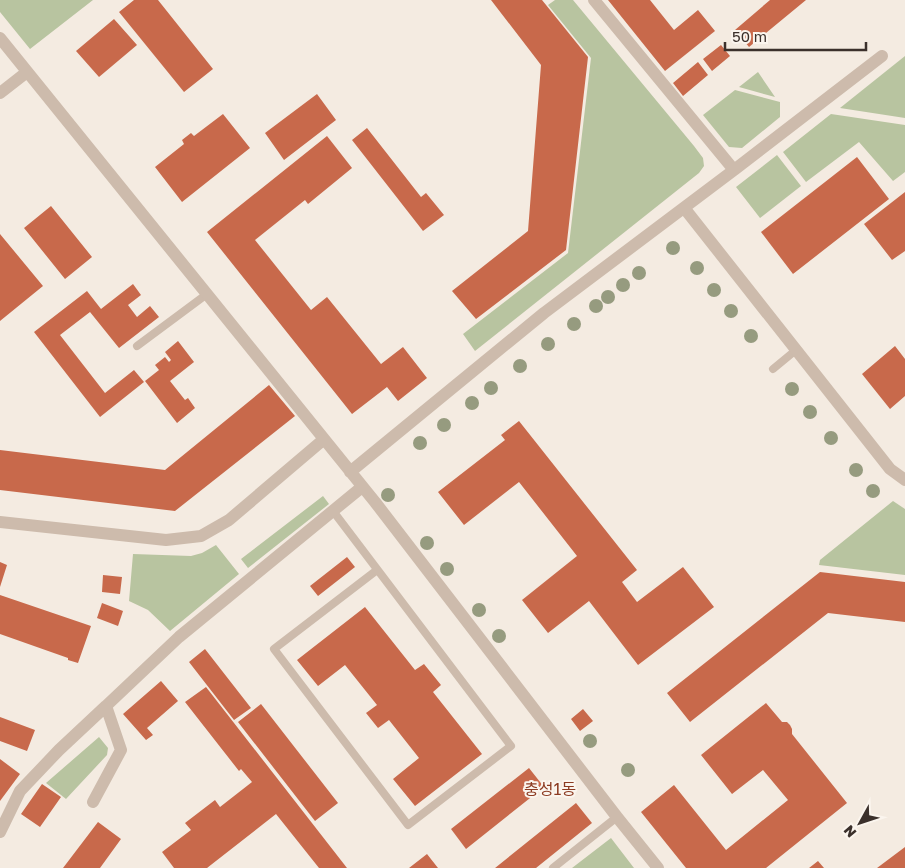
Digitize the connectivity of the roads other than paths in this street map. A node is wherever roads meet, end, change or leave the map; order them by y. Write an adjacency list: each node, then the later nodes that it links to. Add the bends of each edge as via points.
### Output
1 (594, 0): 6 (street)
2 (0, 38): 4 (street)
3 (882, 56): 6 (street)
4 (27, 72): 5 (street); 8 (street)
5 (0, 93)
6 (734, 170): 7 (street)
7 (684, 209): 10 (street); 13 (street, via 544,313)
8 (207, 294): 9 (lane); 12 (street)
9 (137, 346)
10 (796, 350): 11 (lane); 14 (street, via 890,469)
11 (773, 369)
12 (323, 440): 13 (street); 17 (street, via 229,520 201,536 166,540)
13 (350, 472): 15 (street)
14 (905, 480)
15 (362, 487): 16 (street); 21 (street)
16 (333, 511): 18 (lane); 19 (street, via 178,638)
17 (0, 522)
18 (377, 570): 18 (lane, via 511,746 408,825 274,649)
19 (106, 706): 20 (street, via 121,750); 22 (street, via 20,791)
20 (93, 802)
21 (617, 817): 23 (lane); 24 (street)
22 (0, 832)
23 (553, 868)
24 (658, 868)

